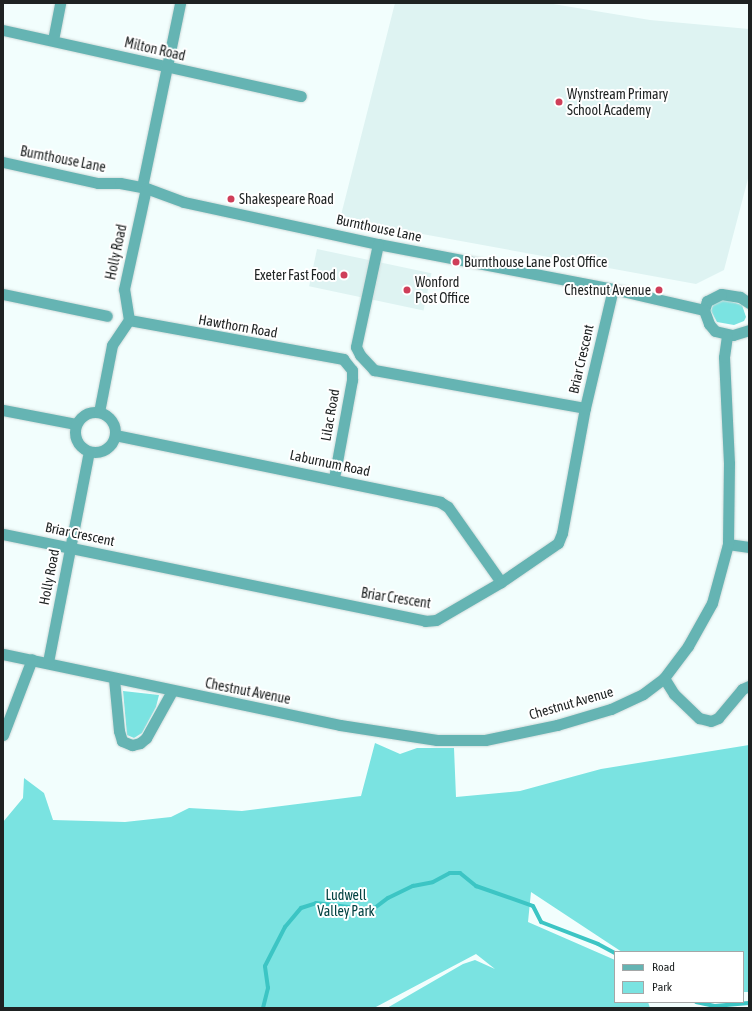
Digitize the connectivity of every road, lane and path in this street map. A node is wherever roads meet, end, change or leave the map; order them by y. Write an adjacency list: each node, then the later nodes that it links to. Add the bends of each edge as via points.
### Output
1 (60, 3): 4 (street)
2 (180, 3): 5 (street)
3 (3, 30): 4 (street, Milton Road)
4 (53, 40): 5 (street, Milton Road)
5 (167, 67): 6 (street, Milton Road); 8 (street)
6 (301, 96)
7 (3, 162): 8 (street, Burnthouse Lane, via 98,183)
8 (144, 187): 9 (street, Burnthouse Lane, via 184,202); 15 (street, Holly Road, via 124,289)
9 (378, 244): 10 (street, Burnthouse Lane); 19 (street, via 356,346 360,355 374,370)
10 (613, 289): 13 (street, Burnthouse Lane); 19 (street, Briar Crescent)
11 (3, 294): 14 (street)
12 (749, 303): 13 (street, via 740,297 721,294 707,301)
13 (704, 310): 17 (street, via 711,327)
14 (107, 316)
15 (128, 320): 18 (street, Hawthorn Road); 21 (street, via 112,345)
16 (749, 330): 17 (street)
17 (727, 335): 27 (street, Chestnut Avenue, via 724,357 729,463)
18 (343, 359): 25 (street, Lilac Road, via 352,370 352,380)
19 (585, 408): 30 (street, Briar Crescent, via 558,543)
20 (3, 410): 22 (street)
21 (99, 412): 22 (street, via 86,414); 23 (street, via 109,418)
22 (76, 424): 24 (street, via 75,437 83,449)
23 (115, 435): 24 (street, via 113,442 103,451); 25 (street, Laburnum Road)
24 (89, 452): 28 (street, Holly Road)
25 (334, 478): 30 (street, Laburnum Road, via 444,505)
26 (3, 534): 28 (street, Briar Crescent)
27 (728, 544): 29 (street); 34 (street, Chestnut Avenue, via 707,614 681,657)
28 (71, 546): 30 (street, Briar Crescent, via 425,621 441,617); 33 (street, Holly Road)
29 (749, 547)
30 (501, 582)
31 (3, 654): 32 (street, Chestnut Avenue)
32 (32, 659): 33 (street, Chestnut Avenue); 38 (street)
33 (48, 662): 35 (street, Chestnut Avenue)
34 (664, 678): 36 (street, via 674,694 698,718 711,721 718,718 742,689); 37 (street, Chestnut Avenue, via 643,694 610,709 557,725 485,740 437,740 340,725)
35 (114, 679): 37 (street, Chestnut Avenue); 37 (street, via 118,731 122,741 132,745 146,738)
36 (749, 686)
37 (172, 691)
38 (3, 735)

